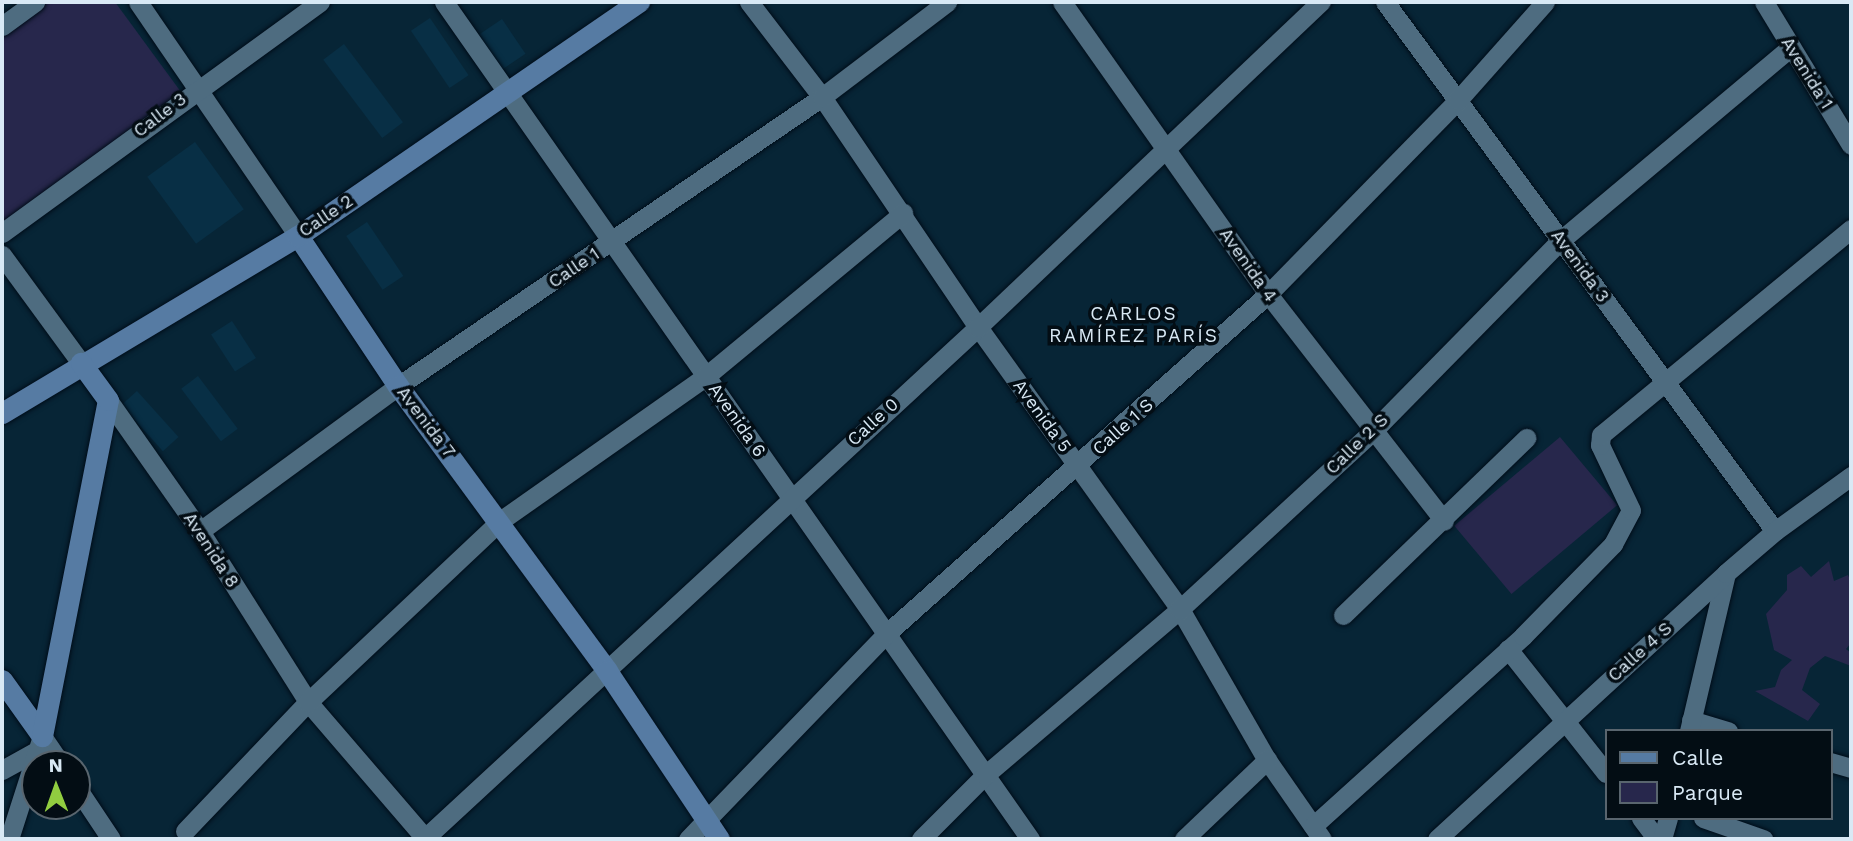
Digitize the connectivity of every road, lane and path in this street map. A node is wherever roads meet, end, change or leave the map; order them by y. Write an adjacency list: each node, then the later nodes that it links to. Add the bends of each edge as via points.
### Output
1 (35, 2): 13 (street)
2 (138, 2): 15 (street, Avenida 7)
3 (320, 2): 15 (street, Calle 3)
4 (444, 2): 16 (street, Avenida 6)
5 (639, 2): 16 (main road, Calle 2)
6 (749, 2): 17 (street, Avenida 5)
7 (947, 2): 17 (street, Calle 1)
8 (1062, 2): 20 (street, Avenida 4)
9 (1321, 2): 20 (street, Calle 0)
10 (1385, 2): 18 (street, Avenida 3)
11 (1545, 2): 18 (street, Calle 1 S)
12 (1764, 2): 14 (street, Avenida 1)
13 (2, 26)
14 (1791, 47): 19 (street, Avenida 1); 26 (street, Calle 2 S)
15 (198, 87): 23 (street, Calle 3); 24 (street, Avenida 7)
16 (508, 93): 24 (main road, Calle 2); 25 (street, Avenida 6)
17 (822, 97): 21 (street, Avenida 5); 25 (street, Calle 1)
18 (1458, 100): 26 (street, Avenida 3); 28 (street, Calle 1 S)
19 (1851, 145)
20 (1166, 148): 28 (street, Avenida 4); 29 (street, Calle 0)
21 (903, 213): 29 (street, Avenida 5); 31 (street)
22 (1851, 229): 32 (street)
23 (2, 233)
24 (298, 236): 30 (main road, Calle 2); 33 (main road, Avenida 7)
25 (615, 240): 31 (street, Avenida 6); 33 (street, Calle 1)
26 (1561, 240): 32 (street, Avenida 3); 36 (street, Calle 2 S)
27 (2, 255): 30 (street, Avenida 8)
28 (1268, 294): 36 (street, Avenida 4); 38 (street, Calle 1 S)
29 (978, 327): 38 (street, Avenida 5); 40 (street, Calle 0)
30 (81, 363): 34 (main road, Avenida 8); 35 (main road, Calle 2)
31 (706, 376): 40 (street, Avenida 6); 41 (street)
32 (1665, 382): 44 (street, Avenida 3); 49 (street, via 1600,440 1626,494 1631,510 1627,522 1614,544)
33 (398, 386): 41 (main road, Avenida 7); 43 (street, Calle 1)
34 (108, 400): 43 (street, Avenida 8); 56 (main road)
35 (2, 413)
36 (1374, 430): 42 (street, Avenida 4); 46 (street, Calle 2 S)
37 (1526, 438): 42 (street)
38 (1078, 467): 46 (street, Avenida 5); 48 (street, Calle 1 S)
39 (1851, 476): 44 (street, Calle 4 S)
40 (790, 496): 48 (street, Avenida 6); 50 (street, Calle 0)
41 (500, 521): 50 (main road, Avenida 7); 52 (street)
42 (1444, 522): 47 (street)
43 (200, 531): 52 (street, Avenida 8)
44 (1775, 531): 45 (street, Calle 4 S)
45 (1726, 573): 53 (street, Calle 4 S); 54 (street)
46 (1180, 609): 58 (street, Avenida 5); 63 (street, Calle 2 S)
47 (1343, 615)
48 (886, 634): 63 (street, Avenida 6); 65 (street, Calle 1 S)
49 (1508, 649): 53 (street); 70 (street)
50 (607, 671): 65 (main road, Avenida 7); 73 (street, Calle 0)
51 (2, 680): 56 (main road)
52 (308, 702): 69 (street); 73 (street, Avenida 8)
53 (1565, 720): 61 (street); 79 (street, Calle 4 S)
54 (1690, 725): 55 (street)
55 (1715, 729)
56 (39, 744): 57 (street); 62 (street); 71 (street)
57 (46, 750)
58 (1267, 760): 70 (street, Avenida 5); 78 (street)
59 (1832, 763): 60 (street)
60 (1851, 768)
61 (1604, 770)
62 (2, 771)
63 (985, 775): 76 (street, Calle 2 S); 77 (street, Avenida 6)
64 (91, 809): 72 (street)
65 (706, 820): 74 (street, Calle 1 S); 75 (main road, Avenida 7)
66 (1643, 820): 80 (street)
67 (1667, 820): 80 (street)
68 (1709, 820): 81 (street)
69 (185, 831)
70 (1317, 833)
71 (9, 839)
72 (111, 839)
73 (425, 839)
74 (688, 839)
75 (719, 839)
76 (921, 839)
77 (1030, 839)
78 (1184, 839)
79 (1437, 839)
80 (1660, 839)
81 (1763, 839)

